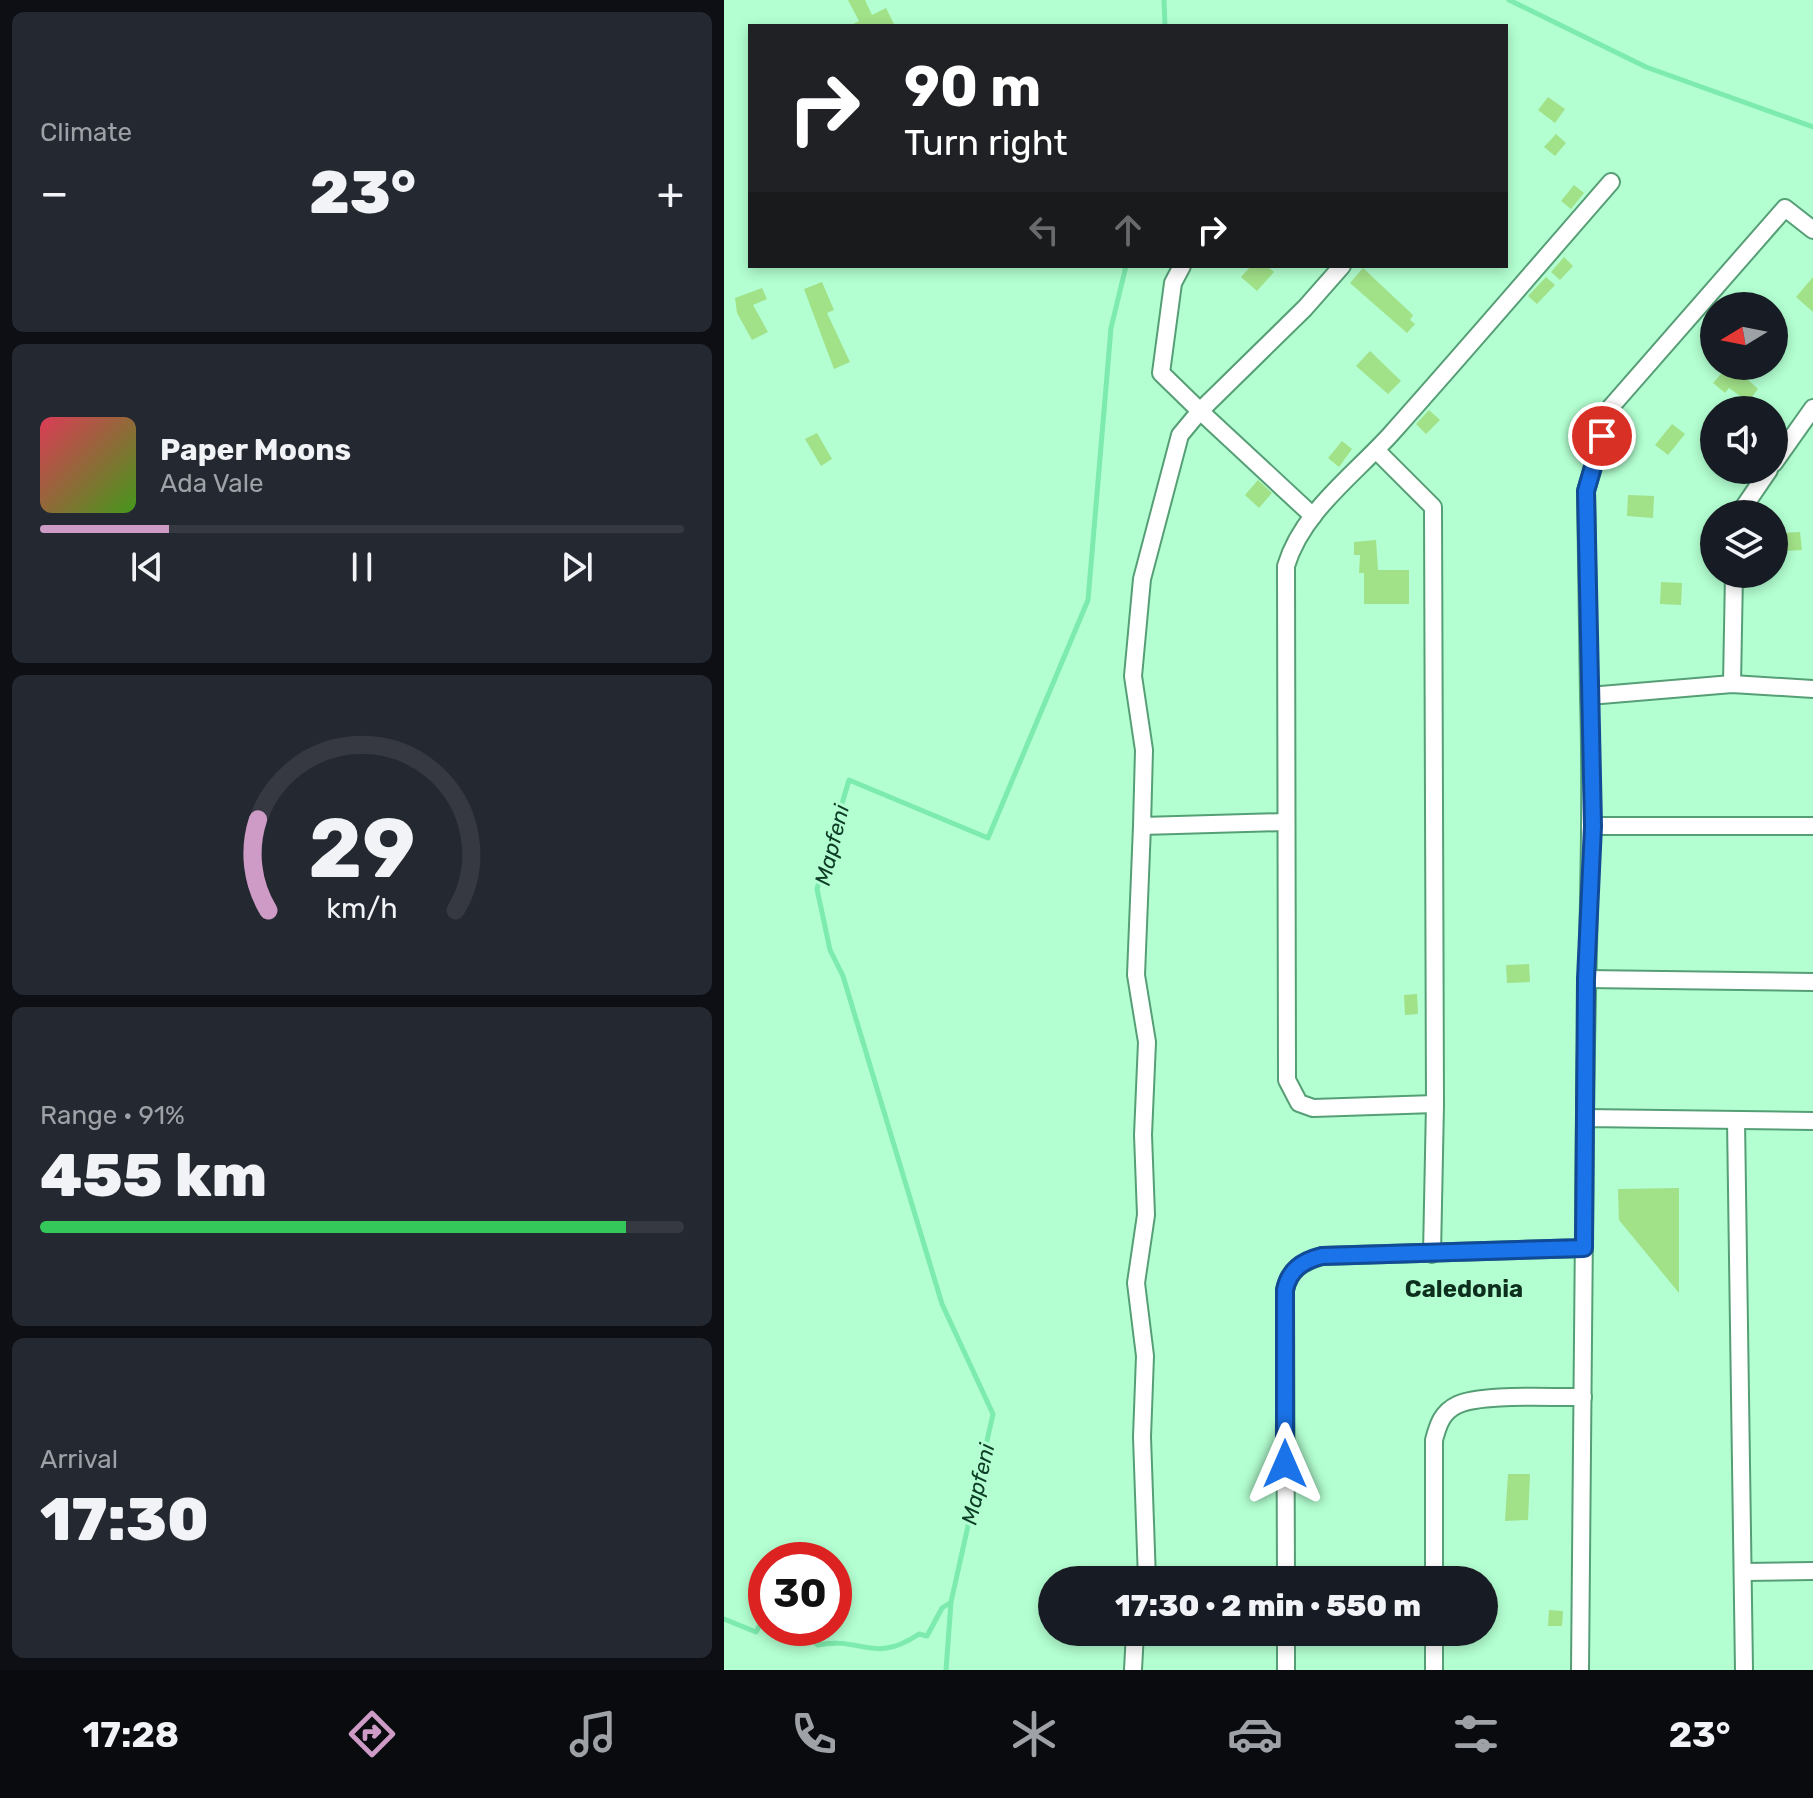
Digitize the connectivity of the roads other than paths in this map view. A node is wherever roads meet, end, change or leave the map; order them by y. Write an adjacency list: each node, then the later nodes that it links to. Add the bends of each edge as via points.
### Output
1 (1611, 182): 8 (street)
2 (1813, 230): 13 (street, via 1785,208 1610,408 1586,491)
3 (1181, 268): 6 (street, via 1173,283 1161,373)
4 (1340, 268): 6 (street)
5 (1813, 408): 7 (street)
6 (1200, 411): 9 (street); 15 (street, via 1180,435 1142,579 1133,676 1144,750)
7 (1788, 443)
8 (1376, 450): 9 (street); 20 (street, via 1433,507)
9 (1313, 516): 14 (street, via 1293,544 1286,566)
10 (1734, 588): 11 (street)
11 (1732, 684): 12 (street); 13 (street)
12 (1813, 689)
13 (1589, 696): 16 (street)
14 (1284, 822): 15 (street); 20 (street, via 1287,1080 1292,1094 1313,1108)
15 (1142, 826): 27 (street, via 1136,975 1147,1042 1146,1215 1136,1283 1145,1356)
16 (1593, 826): 17 (street); 18 (street)
17 (1813, 826)
18 (1586, 979): 19 (street); 21 (street)
19 (1813, 982)
20 (1435, 1104): 25 (street)
21 (1585, 1118): 22 (street); 24 (street)
22 (1736, 1120): 23 (street); 31 (street)
23 (1813, 1121)
24 (1584, 1248): 25 (street); 26 (street)
25 (1432, 1254): 28 (street, via 1322,1256 1299,1265 1287,1278)
26 (1583, 1397): 29 (street, via 1459,1403 1439,1422 1434,1440); 38 (street)
27 (1147, 1566)
28 (1286, 1566)
29 (1434, 1566)
30 (1813, 1571): 31 (street)
31 (1744, 1572): 39 (street)
32 (1134, 1646): 35 (street)
33 (1286, 1646): 36 (street)
34 (1434, 1646): 37 (street)
35 (1133, 1670)
36 (1286, 1670)
37 (1434, 1670)
38 (1580, 1670)
39 (1744, 1670)

